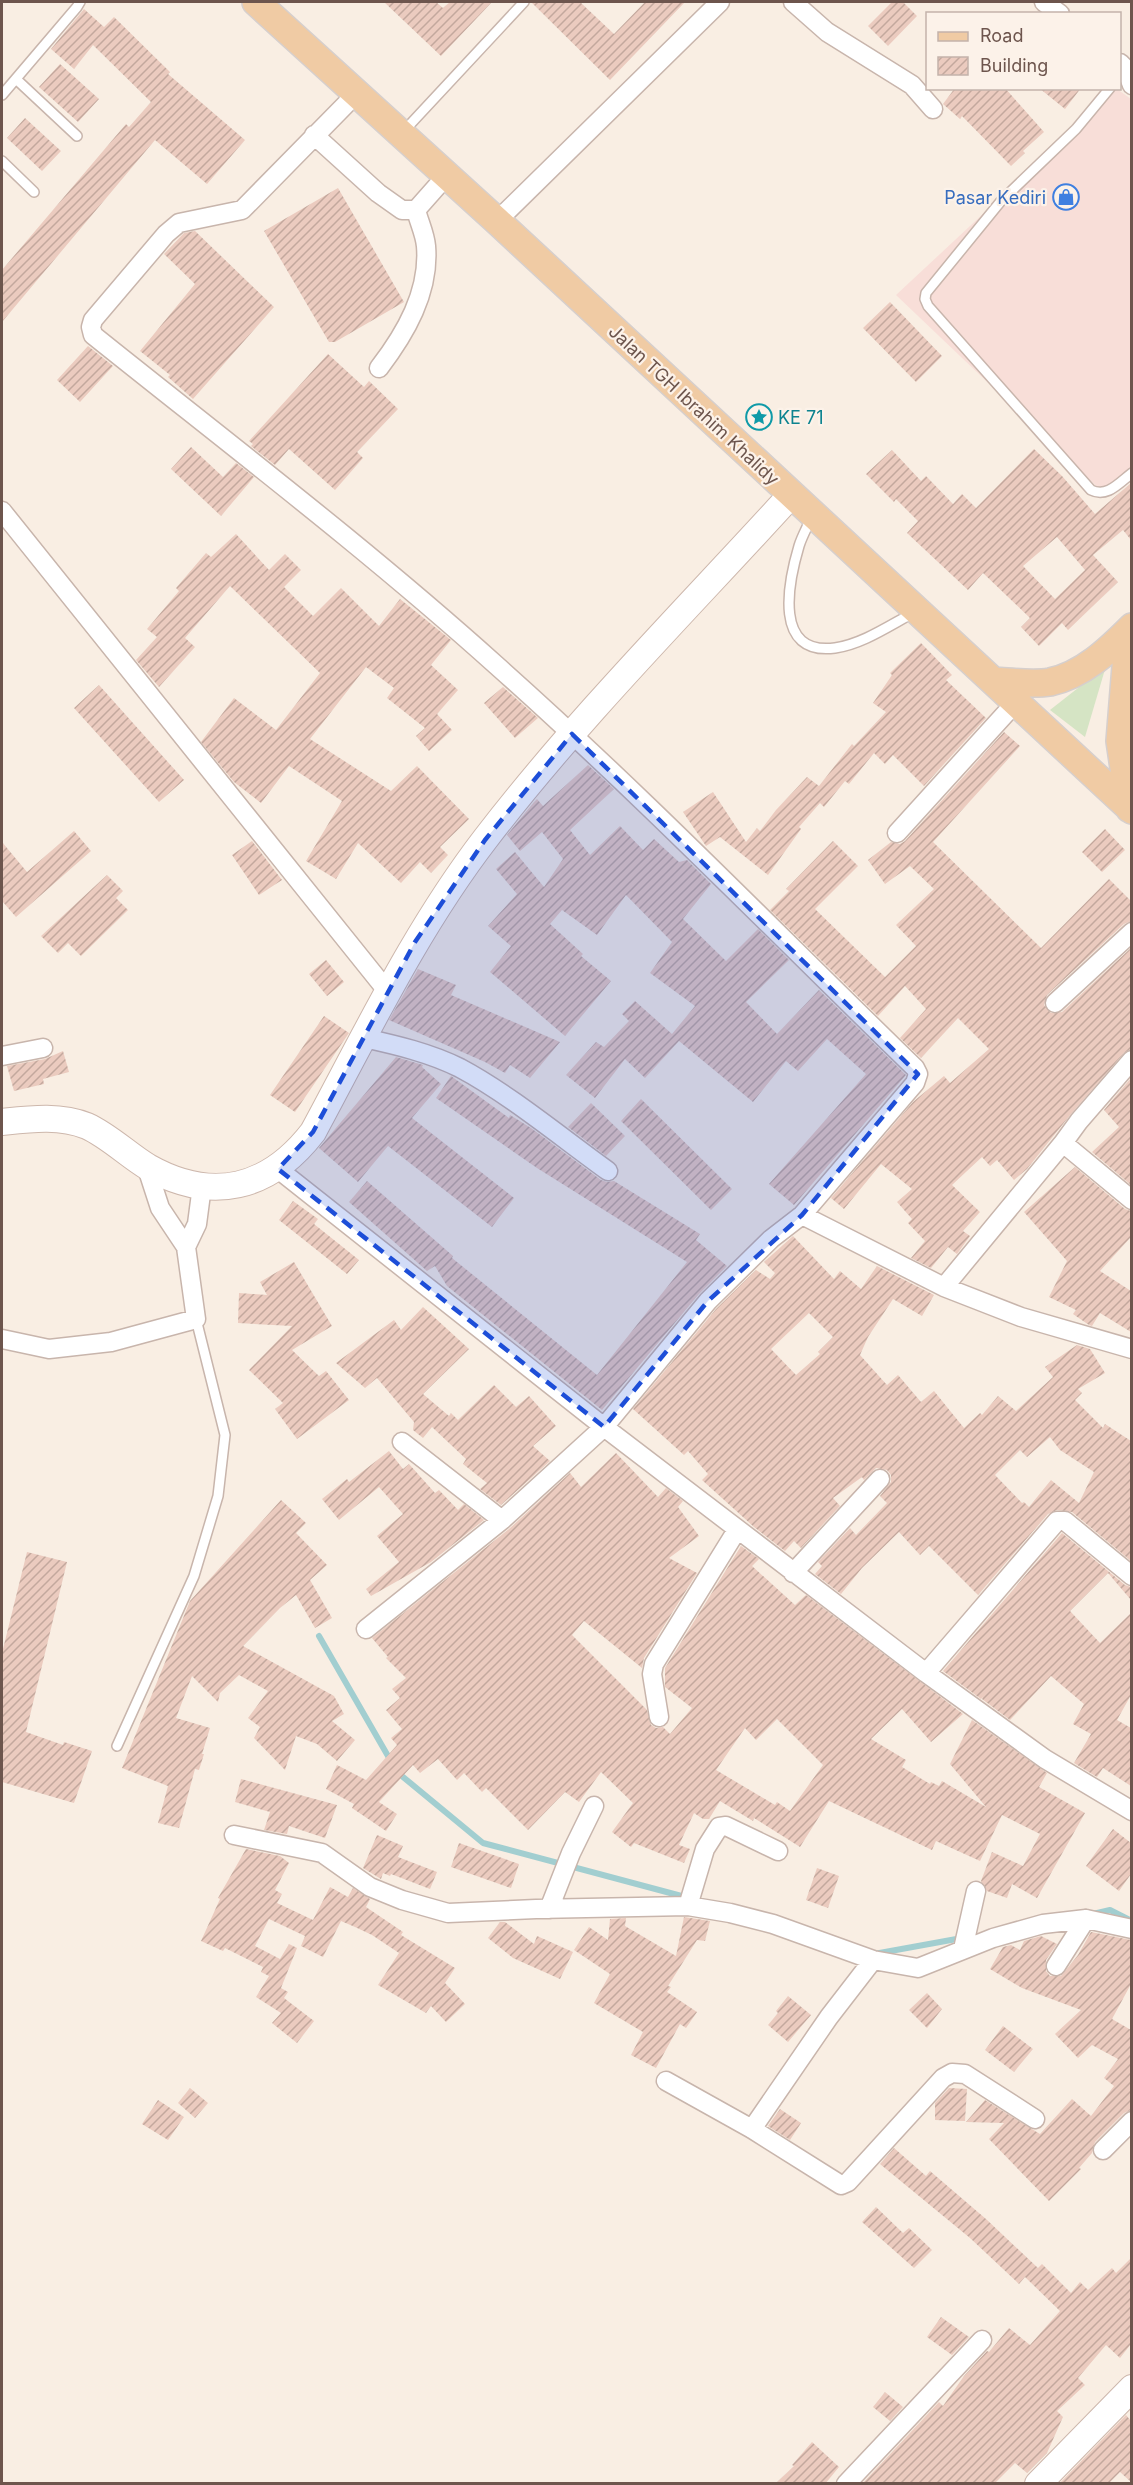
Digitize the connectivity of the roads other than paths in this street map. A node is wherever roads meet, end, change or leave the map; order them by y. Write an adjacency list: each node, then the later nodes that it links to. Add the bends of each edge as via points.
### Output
1 (80, 2): 8 (lane)
2 (256, 2): 10 (main road, Jalan TGH Ibrahim Khalidy)
3 (524, 2): 13 (lane)
4 (720, 2): 20 (street)
5 (793, 2): 12 (street, via 827,32 912,85)
6 (1044, 2): 7 (street)
7 (1059, 12)
8 (16, 79): 11 (lane); 15 (lane)
9 (1108, 90): 22 (lane, via 1076,129 1002,201 925,299 1091,489 1106,493)
10 (356, 94): 13 (main road, Jalan TGH Ibrahim Khalidy); 14 (street)
11 (2, 95)
12 (933, 109)
13 (401, 134): 17 (main road, Jalan TGH Ibrahim Khalidy)
14 (314, 135): 19 (street, via 378,193 402,210); 30 (street, via 242,210 179,223 166,234 93,320 93,335 417,596)
15 (77, 136)
16 (2, 161): 18 (lane)
17 (447, 175): 19 (street); 20 (main road, Jalan TGH Ibrahim Khalidy)
18 (34, 192)
19 (416, 210): 21 (street, via 426,243 427,263 421,292 399,342)
20 (496, 221): 23 (main road, Jalan TGH Ibrahim Khalidy)
21 (378, 368)
22 (1131, 473)
23 (791, 495): 25 (main road, Jalan TGH Ibrahim Khalidy); 30 (street)
24 (2, 511): 34 (street)
25 (813, 515): 26 (main road, Jalan TGH Ibrahim Khalidy); 26 (lane, via 799,544 788,599 790,627 798,638 816,648 851,645)
26 (917, 611): 28 (main road, Jalan TGH Ibrahim Khalidy)
27 (1131, 628): 28 (main road, via 1112,647 1069,677 1048,682); 31 (main road, via 1120,741)
28 (994, 681): 29 (main road, Jalan TGH Ibrahim Khalidy)
29 (1016, 702): 31 (main road, Jalan TGH Ibrahim Khalidy); 32 (street)
30 (572, 734): 34 (street, via 485,840 415,942); 47 (street, via 918,1074 915,1083)
31 (1131, 810)
32 (897, 833)
33 (1131, 932): 35 (street)
34 (388, 992): 36 (street)
35 (1055, 1003)
36 (364, 1038): 43 (street, via 314,1132); 44 (street, via 410,1048 460,1068)
37 (43, 1048): 38 (street)
38 (2, 1056)
39 (1131, 1060): 41 (street)
40 (2, 1122): 42 (street, via 67,1120 89,1127)
41 (1063, 1143): 46 (street); 49 (street)
42 (146, 1165): 45 (street, via 171,1179); 48 (street, via 160,1208)
43 (278, 1168): 45 (street, via 246,1183); 53 (street)
44 (608, 1171)
45 (210, 1187): 48 (street)
46 (1131, 1200)
47 (802, 1215): 49 (street); 53 (street, via 771,1239 708,1301)
48 (186, 1247): 50 (street)
49 (944, 1287): 52 (street, via 1021,1317)
50 (196, 1319): 51 (street, via 111,1342 49,1348); 63 (lane, via 225,1435 218,1496 194,1576)
51 (2, 1340)
52 (1131, 1348)
53 (604, 1427): 56 (street); 57 (street)
54 (402, 1442): 56 (street)
55 (880, 1479): 58 (street)
56 (502, 1520): 60 (street)
57 (738, 1530): 58 (street); 62 (street, via 654,1664 652,1674)
58 (794, 1573): 61 (street)
59 (1131, 1576): 61 (street, via 1065,1521 1058,1521)
60 (366, 1629)
61 (926, 1673): 65 (street, via 1046,1759)
62 (660, 1717)
63 (117, 1746)
64 (594, 1806): 70 (street)
65 (1131, 1811)
66 (234, 1835): 70 (street, via 322,1853 381,1892 448,1913)
67 (778, 1851): 69 (street, via 726,1826 719,1827 705,1849)
68 (976, 1891): 73 (street)
69 (690, 1897): 70 (street); 74 (street)
70 (549, 1909)
71 (1086, 1919): 72 (street); 73 (street, via 1043,1924 993,1938); 75 (street)
72 (1131, 1929)
73 (966, 1936): 74 (street, via 938,1961 918,1968)
74 (873, 1960): 79 (street)
75 (1056, 1966)
76 (666, 2081): 79 (street)
77 (1035, 2119): 79 (street, via 965,2074 952,2073 841,2185)
78 (1131, 2121): 80 (street)
79 (752, 2129)
80 (1103, 2150)
81 (982, 2340): 83 (street)
82 (1131, 2388): 84 (street)
83 (846, 2484)
84 (1038, 2484)

